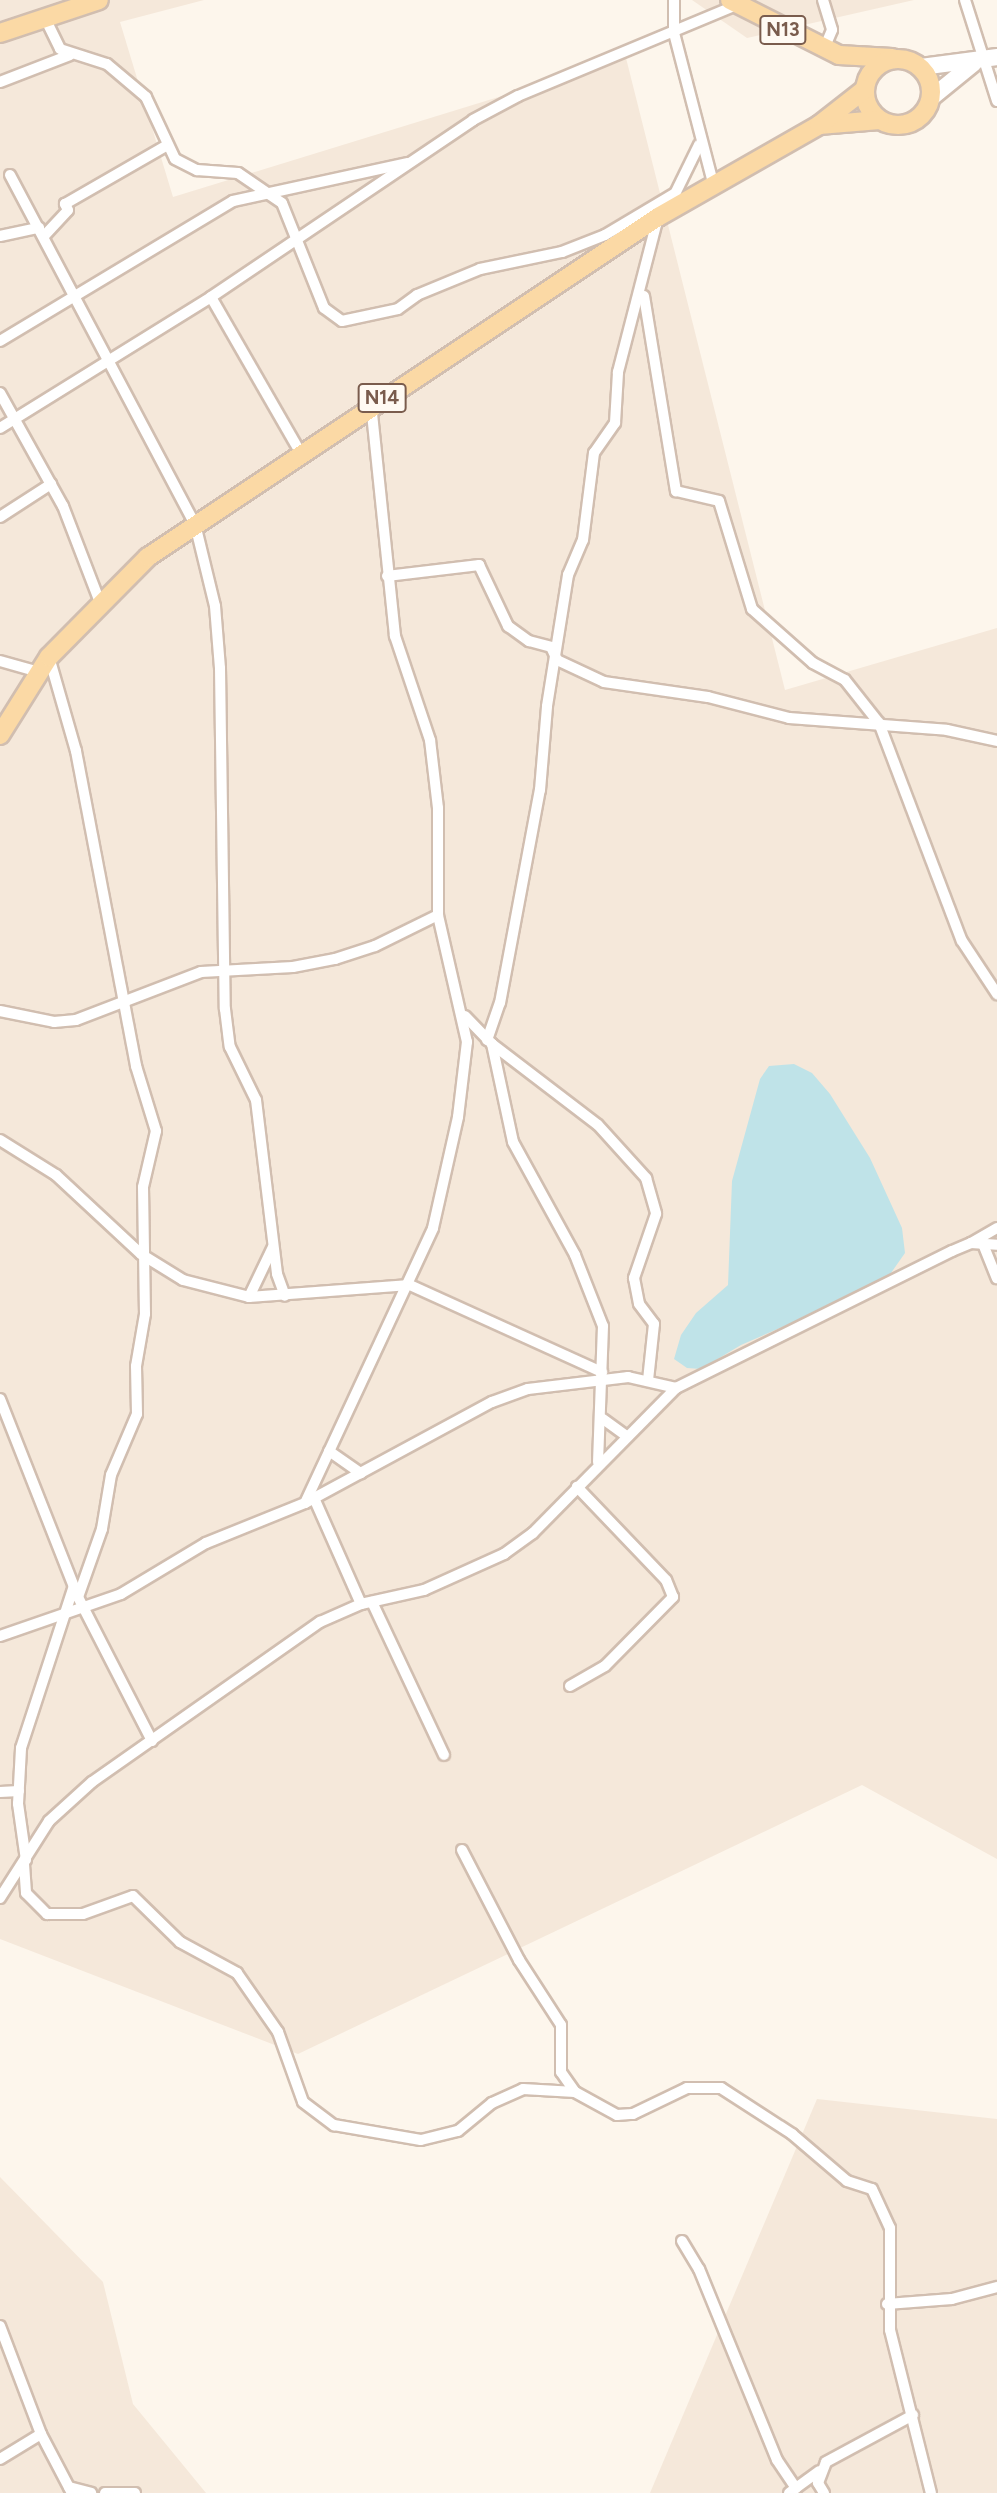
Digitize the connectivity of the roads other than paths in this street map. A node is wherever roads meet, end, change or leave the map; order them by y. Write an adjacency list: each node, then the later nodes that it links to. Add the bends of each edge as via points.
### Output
1 (99, 0): 6 (main road)
2 (674, 0): 8 (street)
3 (824, 0): 9 (street)
4 (965, 0): 12 (street)
5 (737, 2): 8 (street); 9 (main road, N13)
6 (45, 18): 7 (main road); 10 (street, via 60,49)
7 (0, 33)
8 (674, 33): 20 (street); 22 (street, via 518,96)
9 (832, 52): 11 (main road, N13); 15 (main road, N13)
10 (70, 55): 14 (street); 21 (street, via 107,64 146,96)
11 (897, 59): 13 (main road); 15 (main road, via 878,66)
12 (985, 60): 13 (main road); 16 (main road); 17 (street)
13 (921, 67): 16 (main road, via 930,81)
14 (0, 82)
15 (866, 86): 18 (main road); 19 (main road, N14)
16 (931, 98): 18 (main road, via 917,120 905,125)
17 (997, 102)
18 (880, 120): 19 (main road, N14)
19 (819, 125): 24 (main road, N14)
20 (699, 145): 24 (street); 26 (street)
21 (166, 146): 25 (street, via 186,167 238,173); 27 (street, via 65,204 68,210)
22 (413, 162): 25 (street); 29 (street)
23 (10, 175): 27 (street)
24 (713, 183): 26 (main road, N14)
25 (270, 191): 29 (street); 31 (street, via 233,201)
26 (667, 207): 29 (street, via 562,252 480,269 417,295 398,309 358,320 342,321 324,308); 30 (street); 36 (main road, N14)
27 (41, 232): 28 (street); 31 (street)
28 (0, 236)
29 (300, 238): 32 (street)
30 (643, 290): 45 (street, via 618,372 615,423 594,453 583,540 568,575); 48 (street, via 676,491 719,501 752,609 813,663 845,680)
31 (76, 296): 33 (street); 34 (street)
32 (211, 297): 34 (street); 39 (street)
33 (0, 341)
34 (109, 361): 37 (street); 42 (street)
35 (0, 393): 37 (street)
36 (371, 405): 39 (main road, N14); 43 (street)
37 (16, 418): 38 (street); 40 (street)
38 (0, 428)
39 (300, 452): 42 (main road, N14)
40 (51, 484): 41 (street); 44 (street)
41 (0, 517)
42 (195, 524): 44 (main road, N14); 52 (street, via 215,606 220,668)
43 (387, 576): 45 (street, via 479,565 508,626 529,641 551,647); 51 (street, via 395,636 430,740 438,808)
44 (99, 600): 47 (main road, N14)
45 (557, 660): 48 (street, via 604,682 708,698 789,718); 57 (street, via 518,910)
46 (0, 662): 47 (street)
47 (44, 665): 49 (main road, N14); 54 (street, via 76,751)
48 (879, 723): 50 (street); 53 (street, via 962,941)
49 (0, 735)
50 (997, 741)
51 (438, 915): 52 (street, via 375,946 335,958 292,967); 56 (street)
52 (220, 970): 54 (street, via 166,981); 63 (street, via 230,1047 256,1100)
53 (997, 994)
54 (124, 1005): 55 (street, via 54,1022); 64 (street, via 156,1131 143,1187)
55 (0, 1011)
56 (465, 1016): 57 (street); 66 (street, via 458,1117 432,1228)
57 (489, 1042): 69 (street, via 513,1142 598,1309); 70 (street, via 598,1125 646,1178 656,1214 634,1278 639,1304 653,1324)
58 (0, 1140): 64 (street, via 56,1175)
59 (997, 1228): 60 (street)
60 (971, 1243): 61 (street); 72 (street)
61 (983, 1244): 62 (street); 65 (street)
62 (997, 1245)
63 (273, 1247): 67 (street); 68 (street)
64 (141, 1254): 68 (street, via 183,1280); 82 (street, via 145,1314 135,1423 111,1475 102,1529)
65 (997, 1278)
66 (410, 1285): 67 (street); 69 (street); 77 (street)
67 (285, 1296): 68 (street)
68 (249, 1297)
69 (602, 1377): 70 (street); 71 (street); 74 (street)
70 (648, 1380): 72 (street)
71 (584, 1385): 74 (street); 79 (street, via 528,1389 492,1402)
72 (676, 1388): 76 (street)
73 (0, 1399): 82 (street)
74 (602, 1407): 75 (street)
75 (603, 1419): 76 (street); 78 (street)
76 (626, 1436): 78 (street)
77 (329, 1451): 79 (street); 81 (street)
78 (598, 1462): 80 (street)
79 (361, 1473): 81 (street)
80 (578, 1487): 83 (street, via 504,1554 424,1590); 87 (street, via 666,1580 673,1597 605,1666)
81 (310, 1500): 83 (street); 84 (street, via 206,1543)
82 (76, 1591): 84 (street); 85 (street)
83 (367, 1603): 88 (street, via 275,1651); 89 (street)
84 (83, 1609): 85 (street); 88 (street)
85 (67, 1615): 86 (street); 90 (street, via 29,1712)
86 (0, 1636)
87 (570, 1686)
88 (152, 1741): 93 (street, via 92,1782 49,1821)
89 (444, 1755)
90 (19, 1791): 91 (street); 93 (street)
91 (0, 1792)
92 (462, 1850): 95 (street, via 519,1960 561,2025 561,2072)
93 (25, 1862): 94 (street); 95 (street, via 26,1893 47,1914 83,1914 133,1896 180,1942 237,1973 278,2032 303,2102 334,2125 421,2140 458,2131 492,2103 523,2089)
94 (0, 1898)
95 (575, 2092): 98 (street, via 617,2115 633,2114 687,2088 721,2088 792,2134 847,2181 872,2189 886,2211 892,2281)
96 (682, 2241): 105 (street, via 699,2269)
97 (997, 2287): 98 (street, via 951,2299)
98 (887, 2304): 100 (street)
99 (0, 2326): 101 (street)
100 (912, 2415): 103 (street, via 826,2462); 110 (street)
101 (41, 2434): 102 (street); 104 (street)
102 (0, 2459)
103 (819, 2471): 105 (street); 109 (street)
104 (70, 2490): 106 (street)
105 (792, 2491)
106 (91, 2493)
107 (105, 2493): 108 (street)
108 (135, 2493)
109 (824, 2493)
110 (931, 2493)

